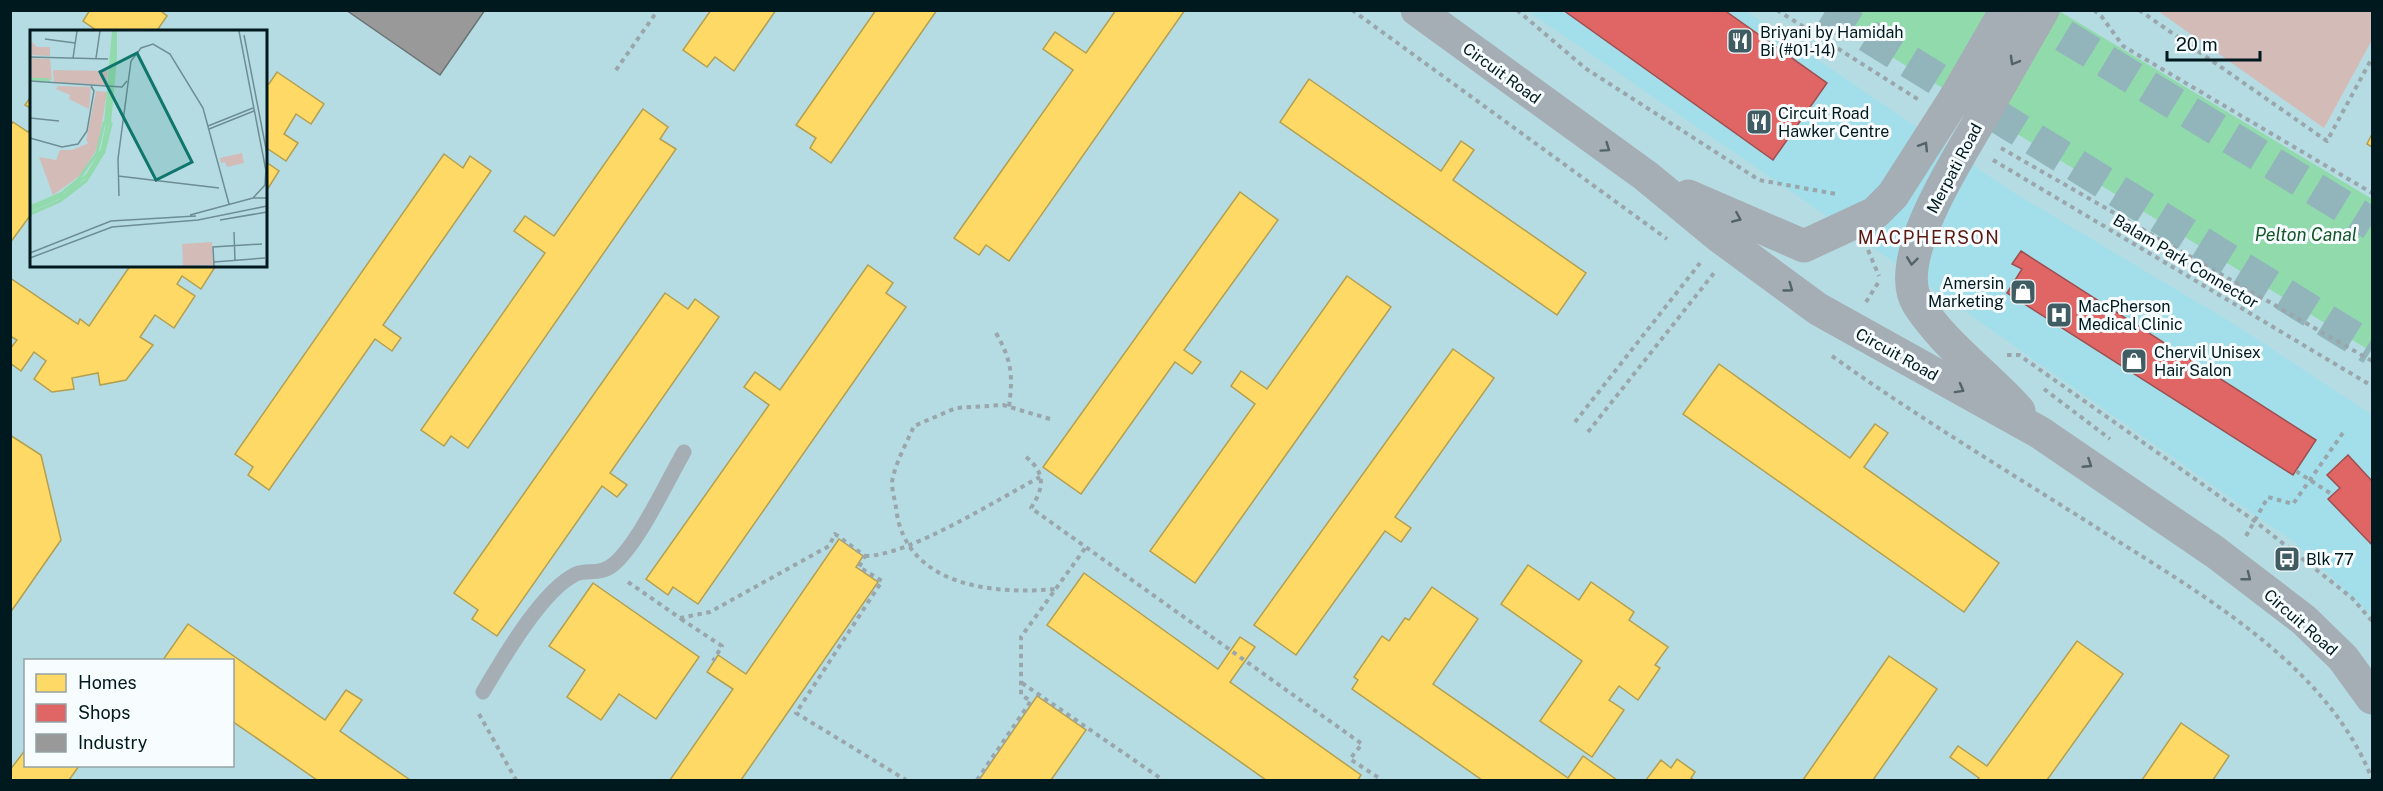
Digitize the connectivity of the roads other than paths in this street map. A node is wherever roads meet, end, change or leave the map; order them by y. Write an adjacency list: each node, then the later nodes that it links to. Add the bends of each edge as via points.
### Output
1 (1417, 10): 4 (street, Circuit Road, one-way to 4)
2 (2006, 10): 4 (street, Merpati Road, one-way to 2, bridge, via 1803,246 1852,209 1875,213 1893,195)
3 (2043, 10): 5 (street, Merpati Road, one-way to 5, bridge, via 1988,129 1921,231 1913,253 1910,281 1917,303 1953,347 1992,381)
4 (1646, 176): 5 (street, Circuit Road, one-way to 5, via 1818,309)
5 (2039, 432): 8 (street, Circuit Road, one-way to 8, via 2215,552 2304,620 2343,658)
6 (684, 452): 7 (lane, via 638,533 614,564 595,574 577,573 560,586 504,655)
7 (483, 692)
8 (2373, 698)

